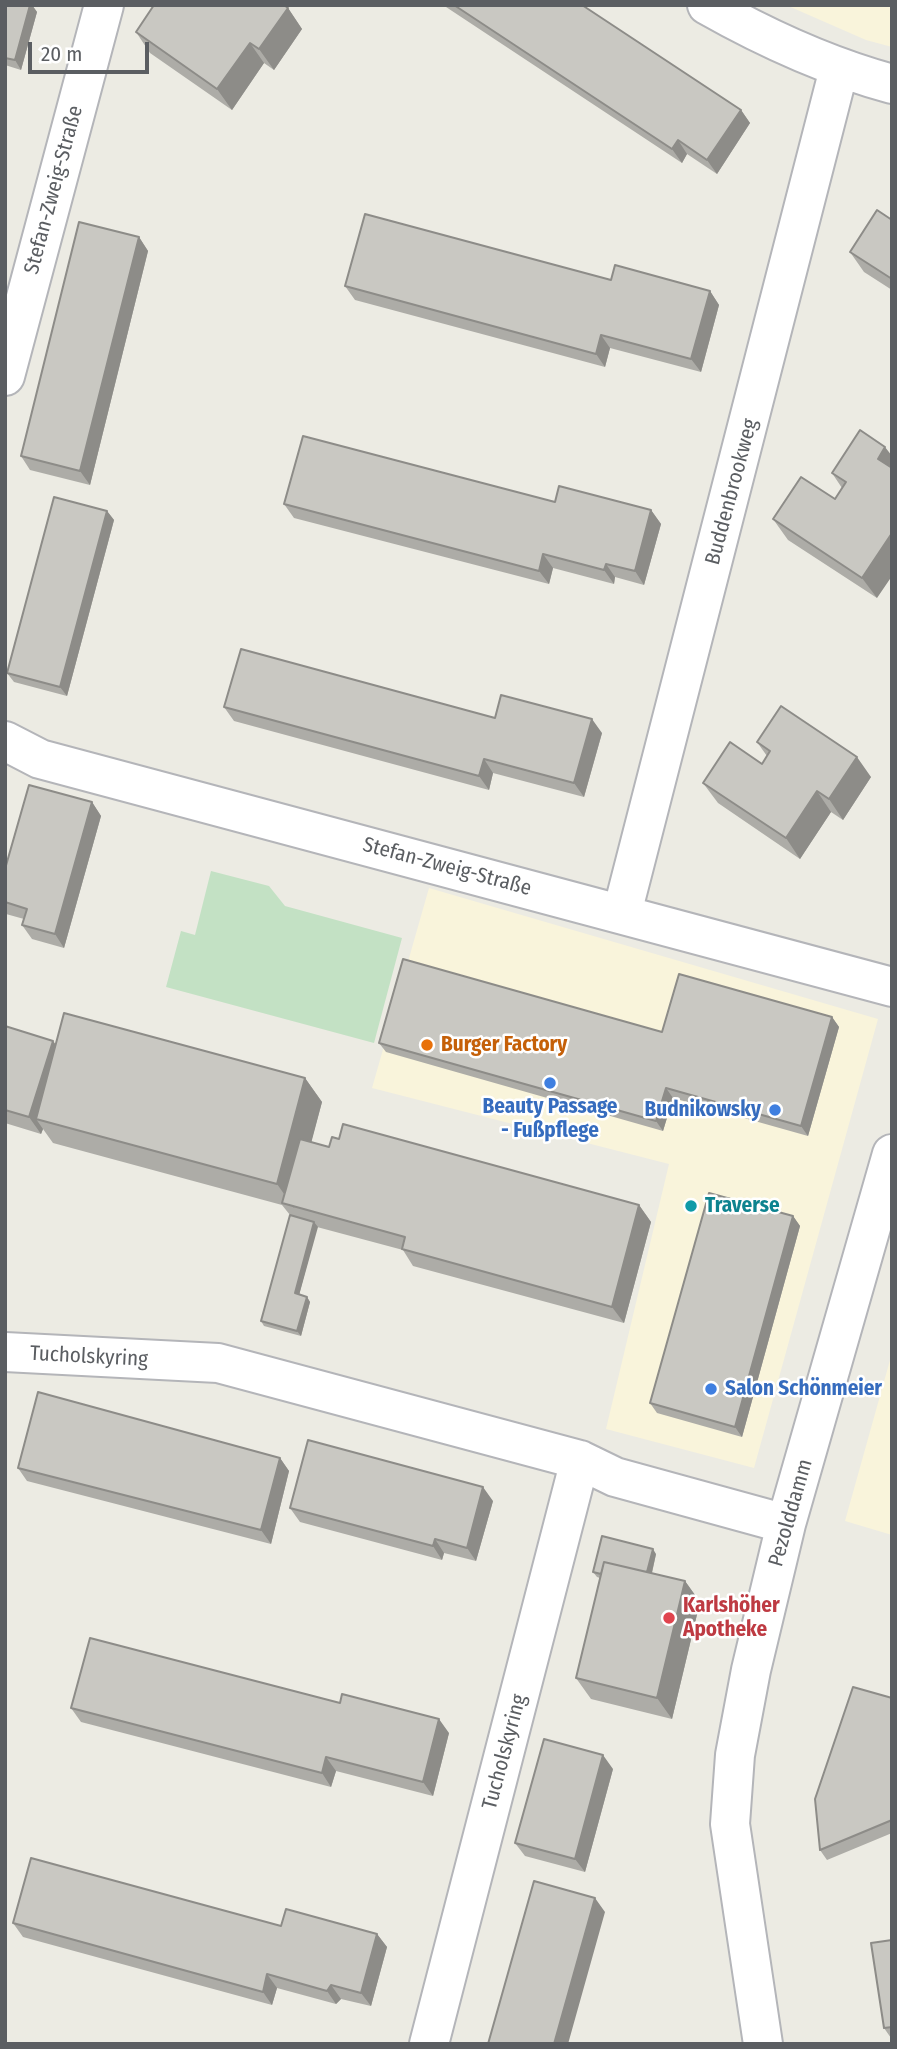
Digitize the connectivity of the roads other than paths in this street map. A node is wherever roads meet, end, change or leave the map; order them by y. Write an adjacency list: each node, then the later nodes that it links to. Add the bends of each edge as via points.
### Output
1 (104, 5): 5 (street, Stefan-Zweig-Straße)
2 (707, 5): 3 (street, via 766,38)
3 (839, 69): 4 (street); 7 (street, Buddenbrookweg)
4 (892, 84)
5 (5, 376)
6 (5, 741): 7 (street, Stefan-Zweig-Straße, via 40,759)
7 (622, 913): 8 (street, Stefan-Zweig-Straße)
8 (892, 987)
9 (892, 1154): 12 (street, Pezolddamm)
10 (5, 1352): 11 (street, Tucholskyring, via 218,1363)
11 (580, 1460): 12 (street, Tucholskyring, via 615,1477); 13 (street, Tucholskyring)
12 (786, 1524): 14 (street, Pezolddamm, via 751,1670 730,1824)
13 (429, 2044)
14 (763, 2044)

